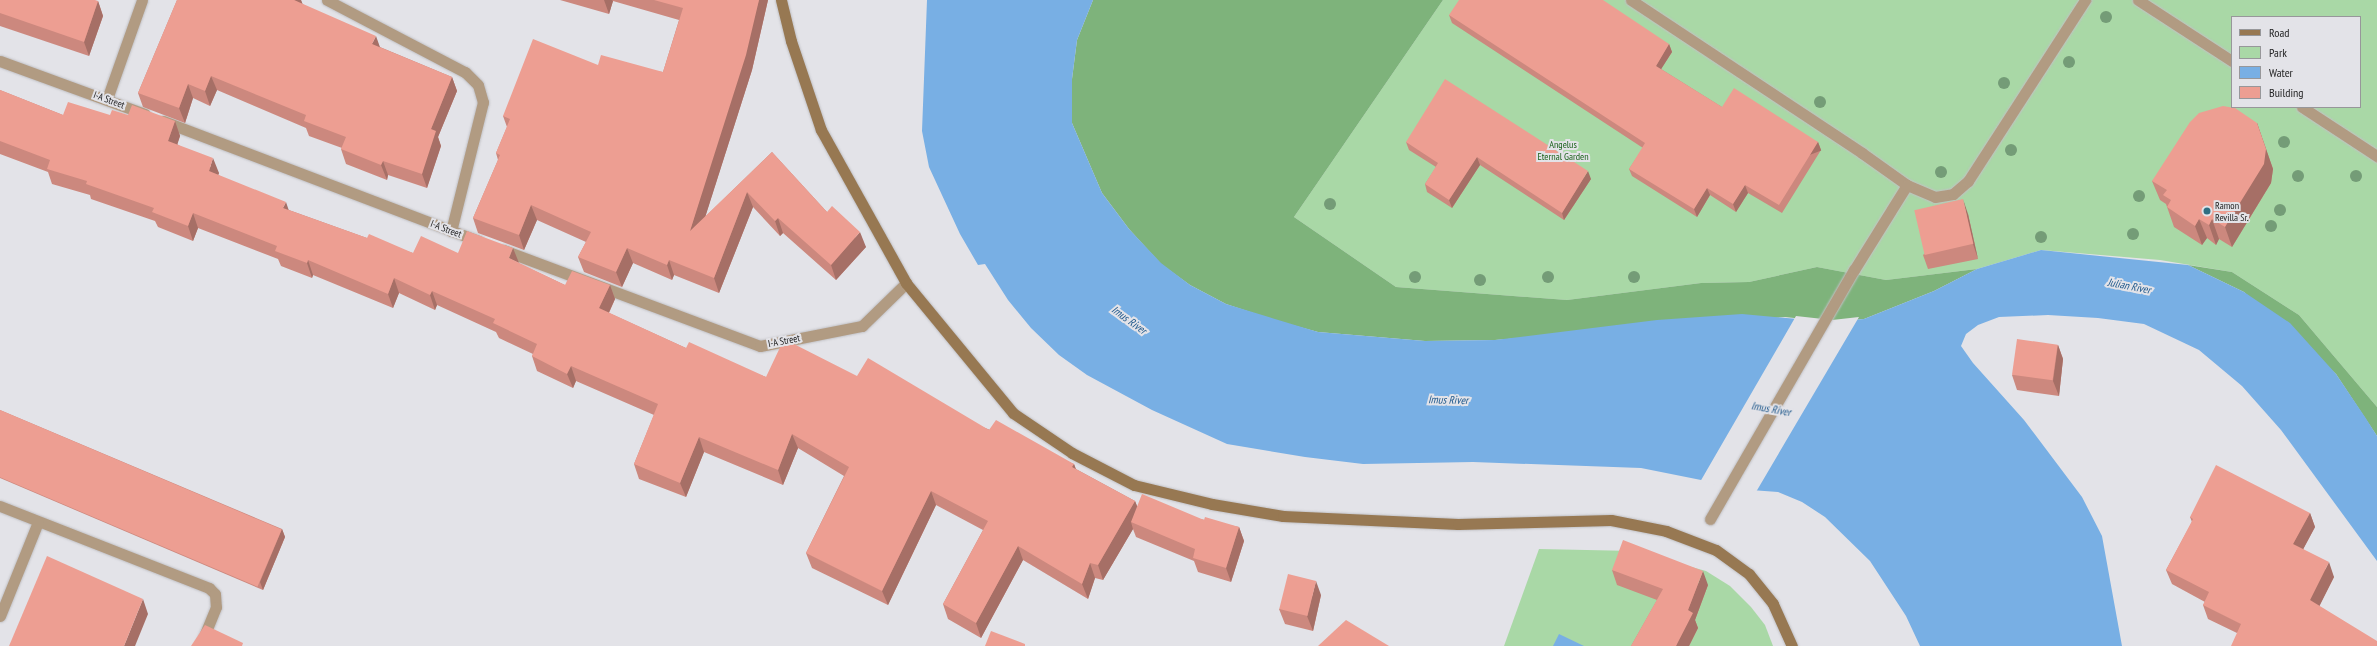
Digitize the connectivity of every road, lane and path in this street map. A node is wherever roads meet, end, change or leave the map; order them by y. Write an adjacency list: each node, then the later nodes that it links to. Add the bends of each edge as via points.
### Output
1 (142, 0): 9 (street)
2 (327, 0): 13 (street, via 465,72 478,85 483,102)
3 (781, 0): 14 (main road, via 791,41 821,130)
4 (1631, 0): 12 (street)
5 (2085, 0): 12 (street, via 1968,181 1953,194 1945,196 1926,194)
6 (2138, 0): 7 (street)
7 (2231, 60)
8 (0, 61): 9 (street, I-A Street)
9 (107, 99): 13 (street, I-A Street)
10 (2304, 108): 11 (street)
11 (2377, 156)
12 (1907, 185): 16 (street, via 1854,270)
13 (451, 231): 14 (street, I-A Street, via 760,346 862,326)
14 (906, 283): 20 (main road, via 1013,413 1072,453 1134,485 1212,504 1283,516 1458,524 1611,520 1666,531 1716,550 1749,574 1773,604)
15 (0, 506): 17 (street)
16 (1710, 519)
17 (38, 522): 18 (street); 19 (street, via 209,588 215,594 216,607)
18 (0, 616)
19 (200, 646)
20 (1792, 646)

